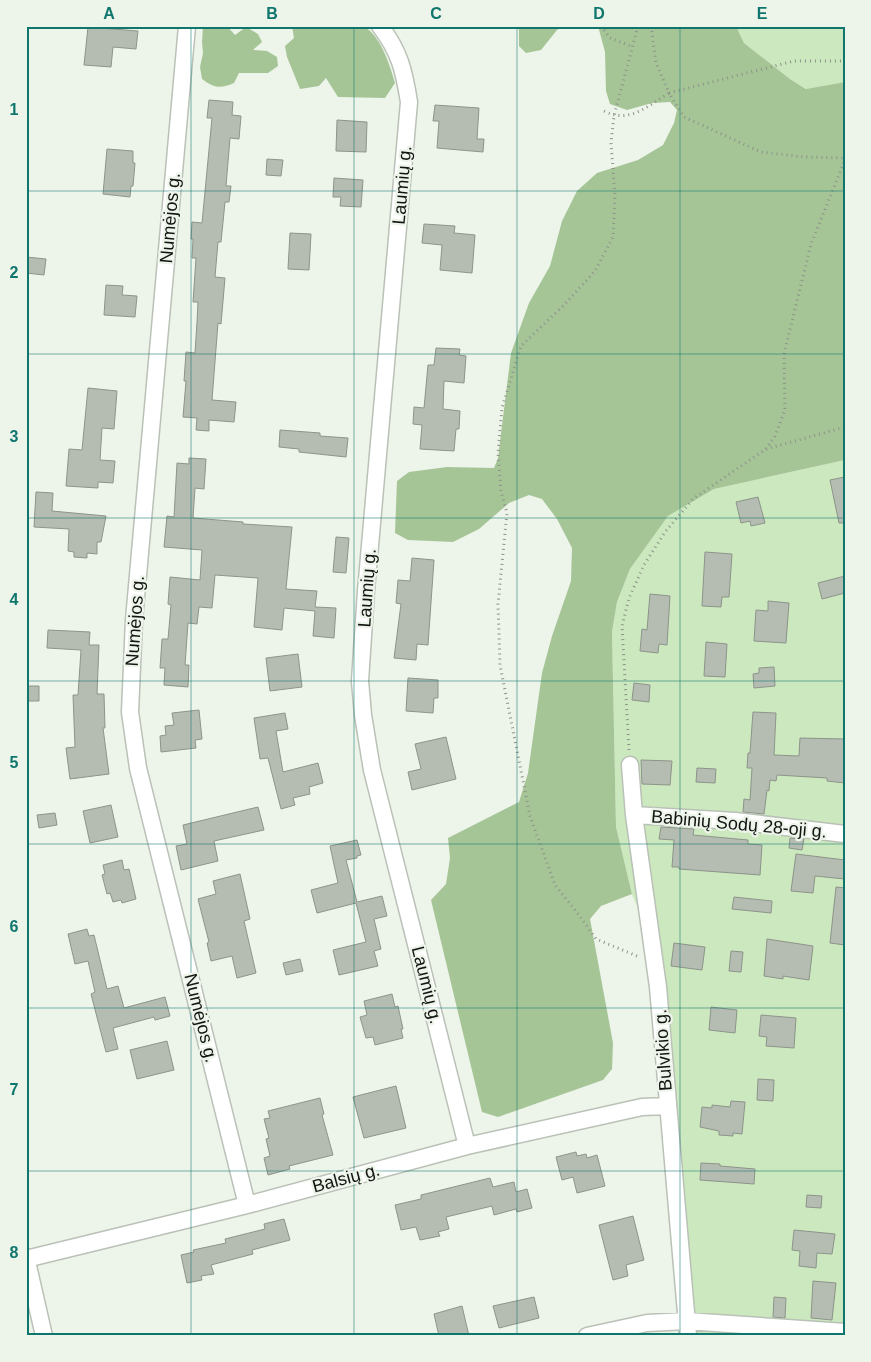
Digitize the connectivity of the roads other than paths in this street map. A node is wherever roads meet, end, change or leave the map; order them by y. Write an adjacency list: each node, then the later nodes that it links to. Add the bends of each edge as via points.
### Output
1 (187, 26): 8 (street, Numėjos g., via 134,620 130,712 138,768)
2 (380, 26): 7 (street, Laumių g., via 403,66 409,102 360,681 372,770)
3 (630, 765): 4 (street, Bulvikio g.)
4 (634, 816): 5 (street, Babinių Sodų 28-oji g., via 735,821); 6 (street, Bulvikio g., via 658,987)
5 (845, 834)
6 (668, 1106): 7 (street, Balsių g., via 642,1108); 10 (street, Bulvikio g.)
7 (467, 1146): 8 (street, Balsių g.)
8 (247, 1205): 9 (street, Balsių g.)
9 (26, 1258): 12 (street)
10 (687, 1328): 11 (street); 13 (street, via 647,1324)
11 (845, 1332)
12 (44, 1336)
13 (587, 1336)

